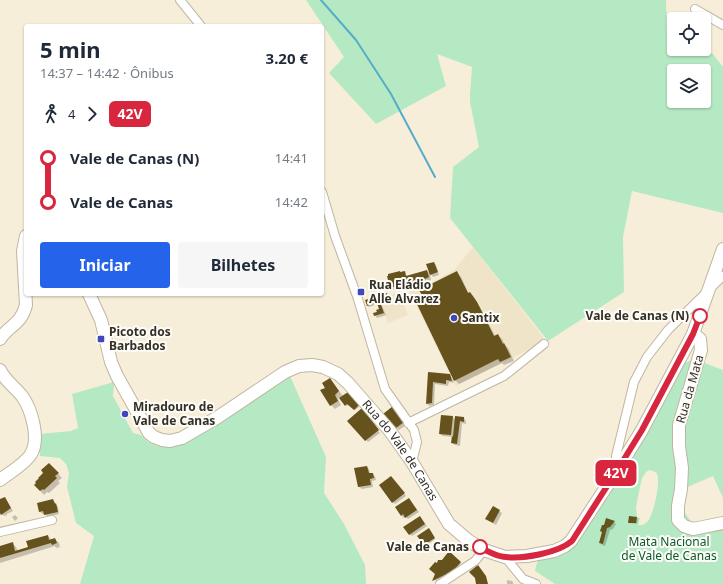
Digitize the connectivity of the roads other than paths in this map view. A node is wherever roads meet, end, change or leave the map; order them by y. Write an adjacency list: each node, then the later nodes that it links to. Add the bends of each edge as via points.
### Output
1 (180, 0): 3 (street)
2 (696, 9): 4 (street)
3 (199, 24)
4 (723, 25)
5 (324, 199): 17 (street, via 385,389)
6 (24, 246): 8 (street)
7 (723, 249): 10 (street, Rua do Vale de Canas)
8 (24, 269)
9 (723, 276): 10 (street)
10 (708, 291): 13 (street, Rua do Vale de Canas); 19 (street, via 668,330 647,357 634,382 616,456)
11 (26, 296): 14 (street, via 24,313)
12 (90, 296): 18 (street, Rua do Vale de Canas, via 101,320 117,376 149,433 154,437 170,441 182,438 285,372 299,366 323,366 348,383 390,431)
13 (693, 334): 19 (street, Rua do Vale de Canas, via 642,430); 22 (street, Rua da Mata, via 700,339 701,350 679,425 682,468 678,520 684,526 693,529)
14 (0, 339)
15 (544, 344): 17 (street, via 504,376)
16 (0, 370): 20 (street, via 3,377 22,396 30,412 34,444 31,455)
17 (408, 422): 18 (street, via 414,430 417,442)
18 (412, 462): 24 (street, Rua do Vale de Canas, via 449,524)
19 (618, 469): 25 (street, Rua do Vale de Canas, via 572,541 554,551)
20 (0, 480)
21 (52, 520): 23 (street)
22 (723, 523)
23 (0, 532)
24 (484, 550): 25 (street, Rua do Vale de Canas); 26 (street, via 475,562)
25 (505, 558): 27 (street, via 522,579)
26 (440, 584)
27 (536, 584)

